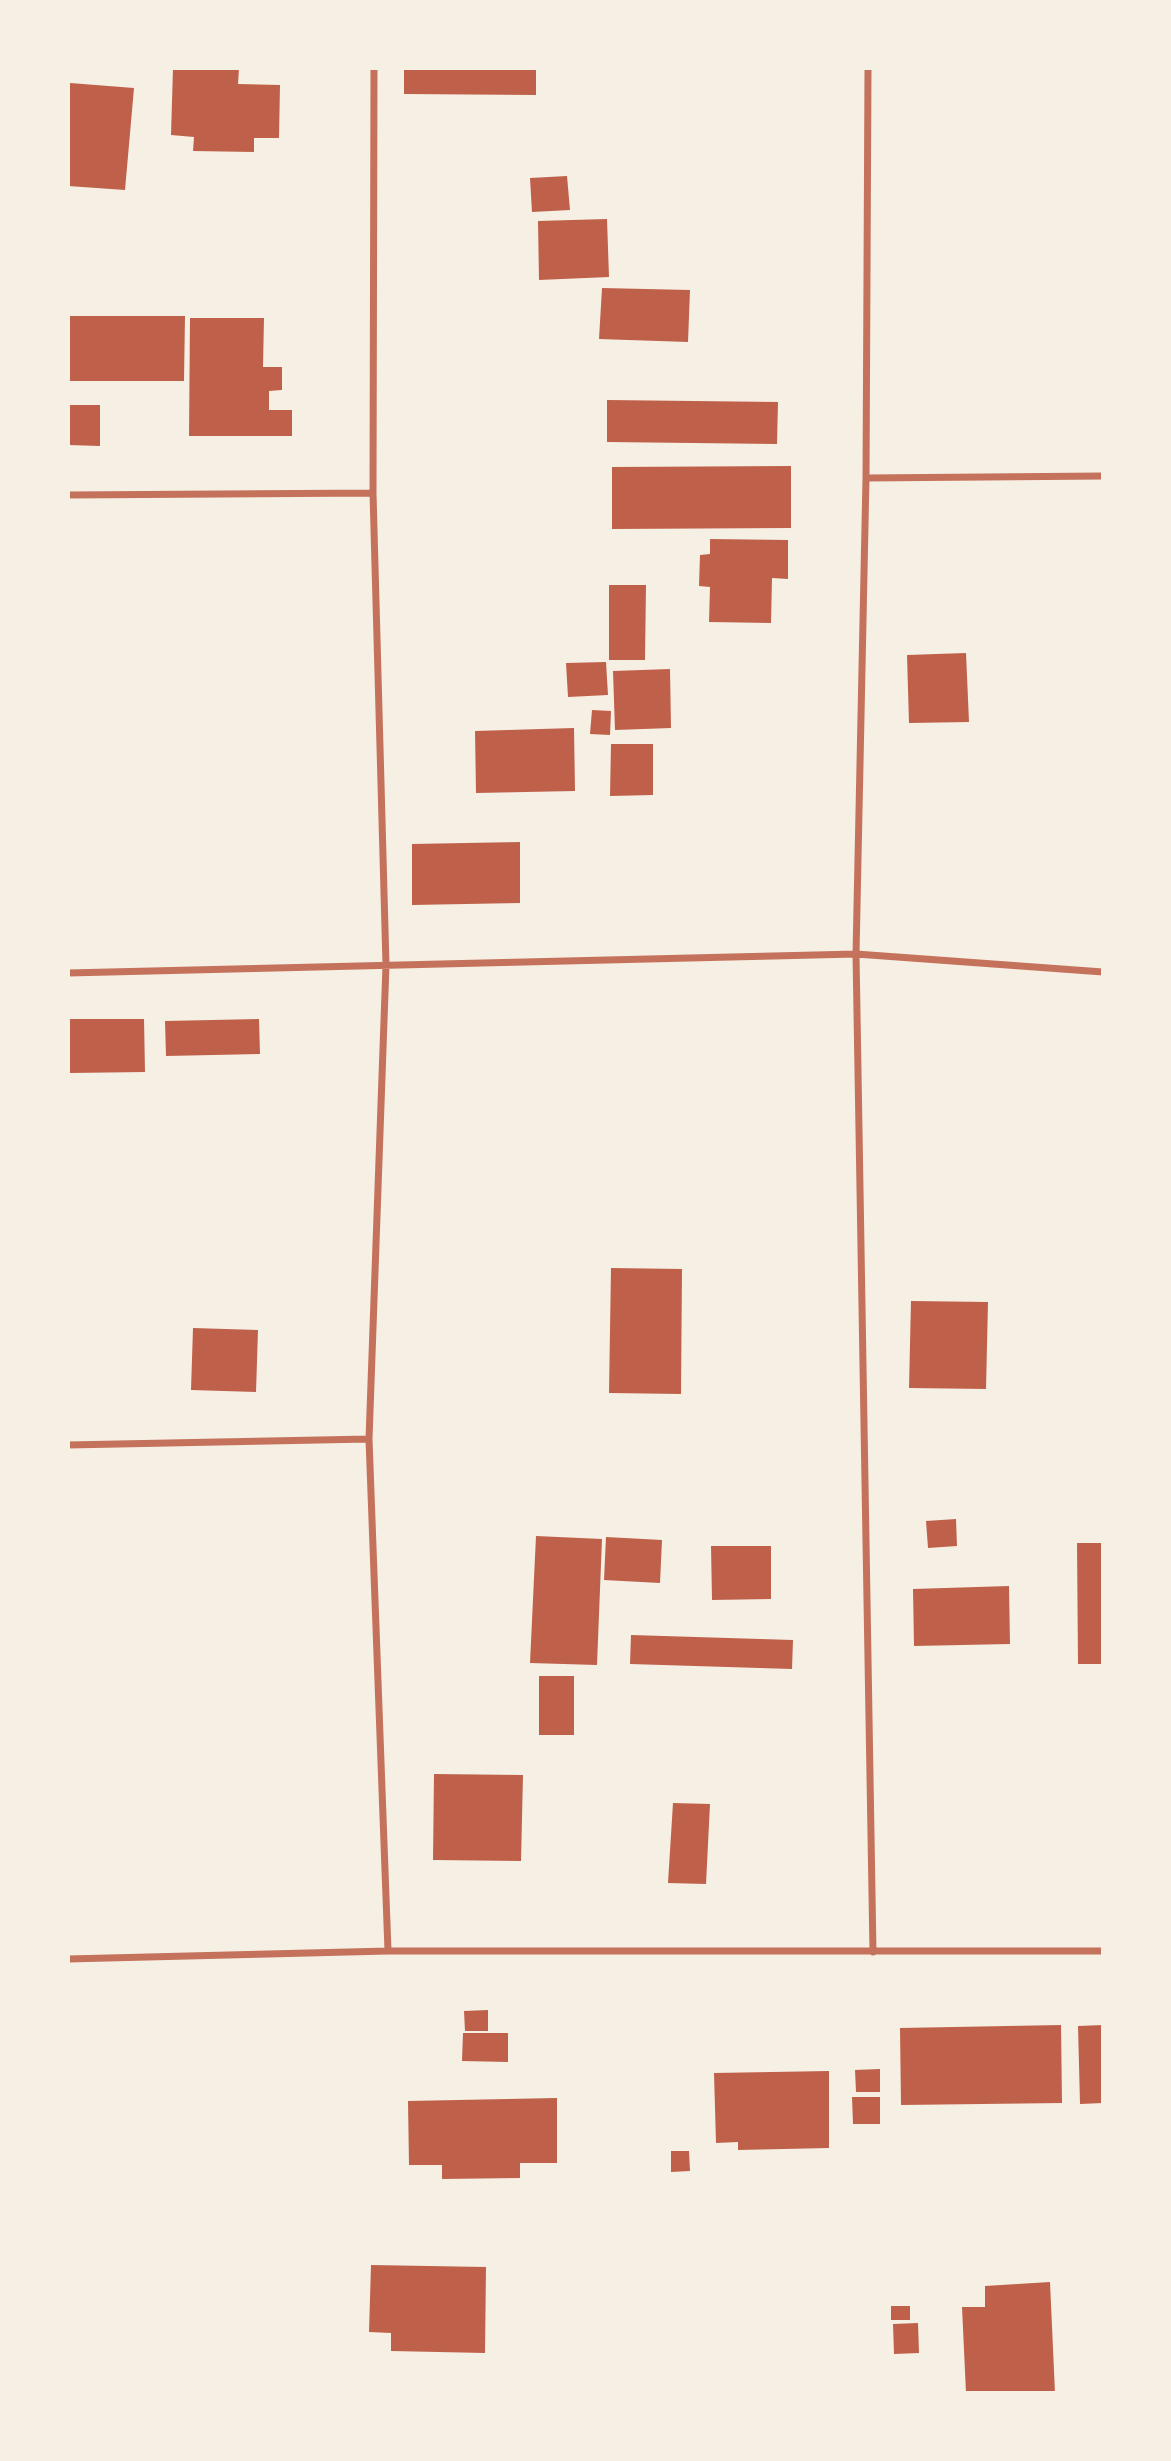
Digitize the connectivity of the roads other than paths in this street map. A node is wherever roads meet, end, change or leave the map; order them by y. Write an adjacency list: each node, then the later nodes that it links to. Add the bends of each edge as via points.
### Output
1 (374, 68): 5 (street)
2 (868, 68): 4 (street)
3 (1103, 477): 4 (street)
4 (866, 478): 7 (street)
5 (373, 493): 6 (street); 8 (street)
6 (68, 495)
7 (856, 954): 8 (street); 9 (street); 15 (street)
8 (386, 965): 10 (street); 11 (street)
9 (1103, 972)
10 (68, 973)
11 (369, 1439): 12 (street); 13 (street)
12 (68, 1446)
13 (388, 1951): 15 (street); 16 (street)
14 (1103, 1951): 15 (street)
15 (873, 1952)
16 (68, 1959)

